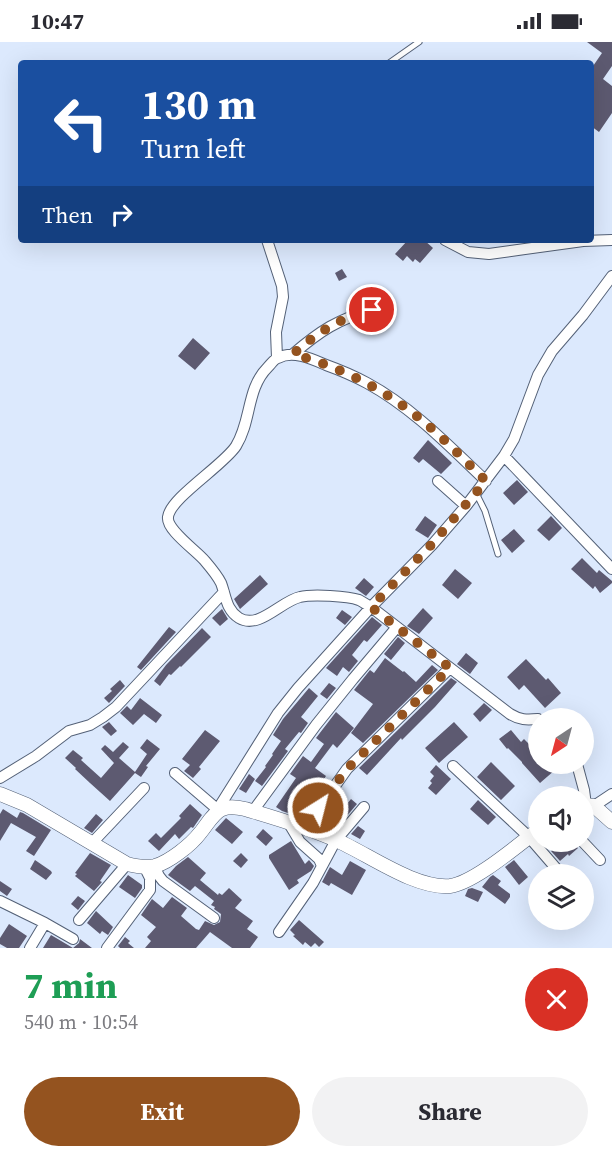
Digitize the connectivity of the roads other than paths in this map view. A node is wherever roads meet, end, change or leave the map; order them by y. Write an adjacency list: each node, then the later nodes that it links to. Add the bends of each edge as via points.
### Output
1 (419, 42): 2 (lane)
2 (393, 60)
3 (612, 240): 4 (street)
4 (594, 241)
5 (268, 243): 11 (street, via 283,297 276,332)
6 (451, 243): 7 (street, via 468,252 489,254)
7 (575, 243)
8 (612, 276): 12 (street, via 552,351)
9 (372, 310): 10 (street, via 333,324)
10 (293, 354): 11 (street); 14 (street, via 367,382 393,399 420,418)
11 (277, 358): 19 (street, via 255,386 236,447 191,488 168,516 174,530 214,571)
12 (504, 456): 14 (street); 18 (street)
13 (438, 481): 16 (street)
14 (486, 481): 15 (street)
15 (476, 494): 16 (street); 17 (lane)
16 (466, 506): 20 (street)
17 (498, 555)
18 (612, 569)
19 (224, 592): 20 (street, via 229,608 246,622 258,620 302,596 351,598); 26 (street, via 116,707 90,724 69,731)
20 (371, 607): 21 (street); 34 (street, via 278,713)
21 (397, 627): 22 (street); 35 (street, via 316,725)
22 (450, 668): 23 (street, via 518,719); 38 (street, via 347,769)
23 (528, 721)
24 (453, 766): 39 (street)
25 (175, 773): 34 (street)
26 (0, 778)
27 (144, 788): 42 (street)
28 (0, 794): 42 (street)
29 (612, 794): 30 (street)
30 (594, 802)
31 (335, 806): 41 (street, via 331,826)
32 (364, 807): 41 (street)
33 (594, 809): 37 (street)
34 (216, 811): 35 (street, via 234,807); 46 (street, via 188,846 165,862)
35 (253, 811): 36 (street)
36 (288, 822): 38 (street); 47 (street)
37 (612, 822)
38 (305, 828): 41 (street)
39 (528, 828)
40 (528, 837): 41 (street, via 478,874 450,886 414,880)
41 (336, 840): 47 (street)
42 (92, 843): 45 (street)
43 (592, 852): 44 (street)
44 (600, 860)
45 (127, 864): 46 (street); 50 (street)
46 (149, 866): 49 (street); 55 (street, via 150,890)
47 (322, 866): 52 (street)
48 (1, 903): 51 (street)
49 (214, 918)
50 (79, 920)
51 (45, 923): 53 (street); 54 (street)
52 (279, 933)
53 (73, 939)
54 (30, 948)
55 (107, 948)

